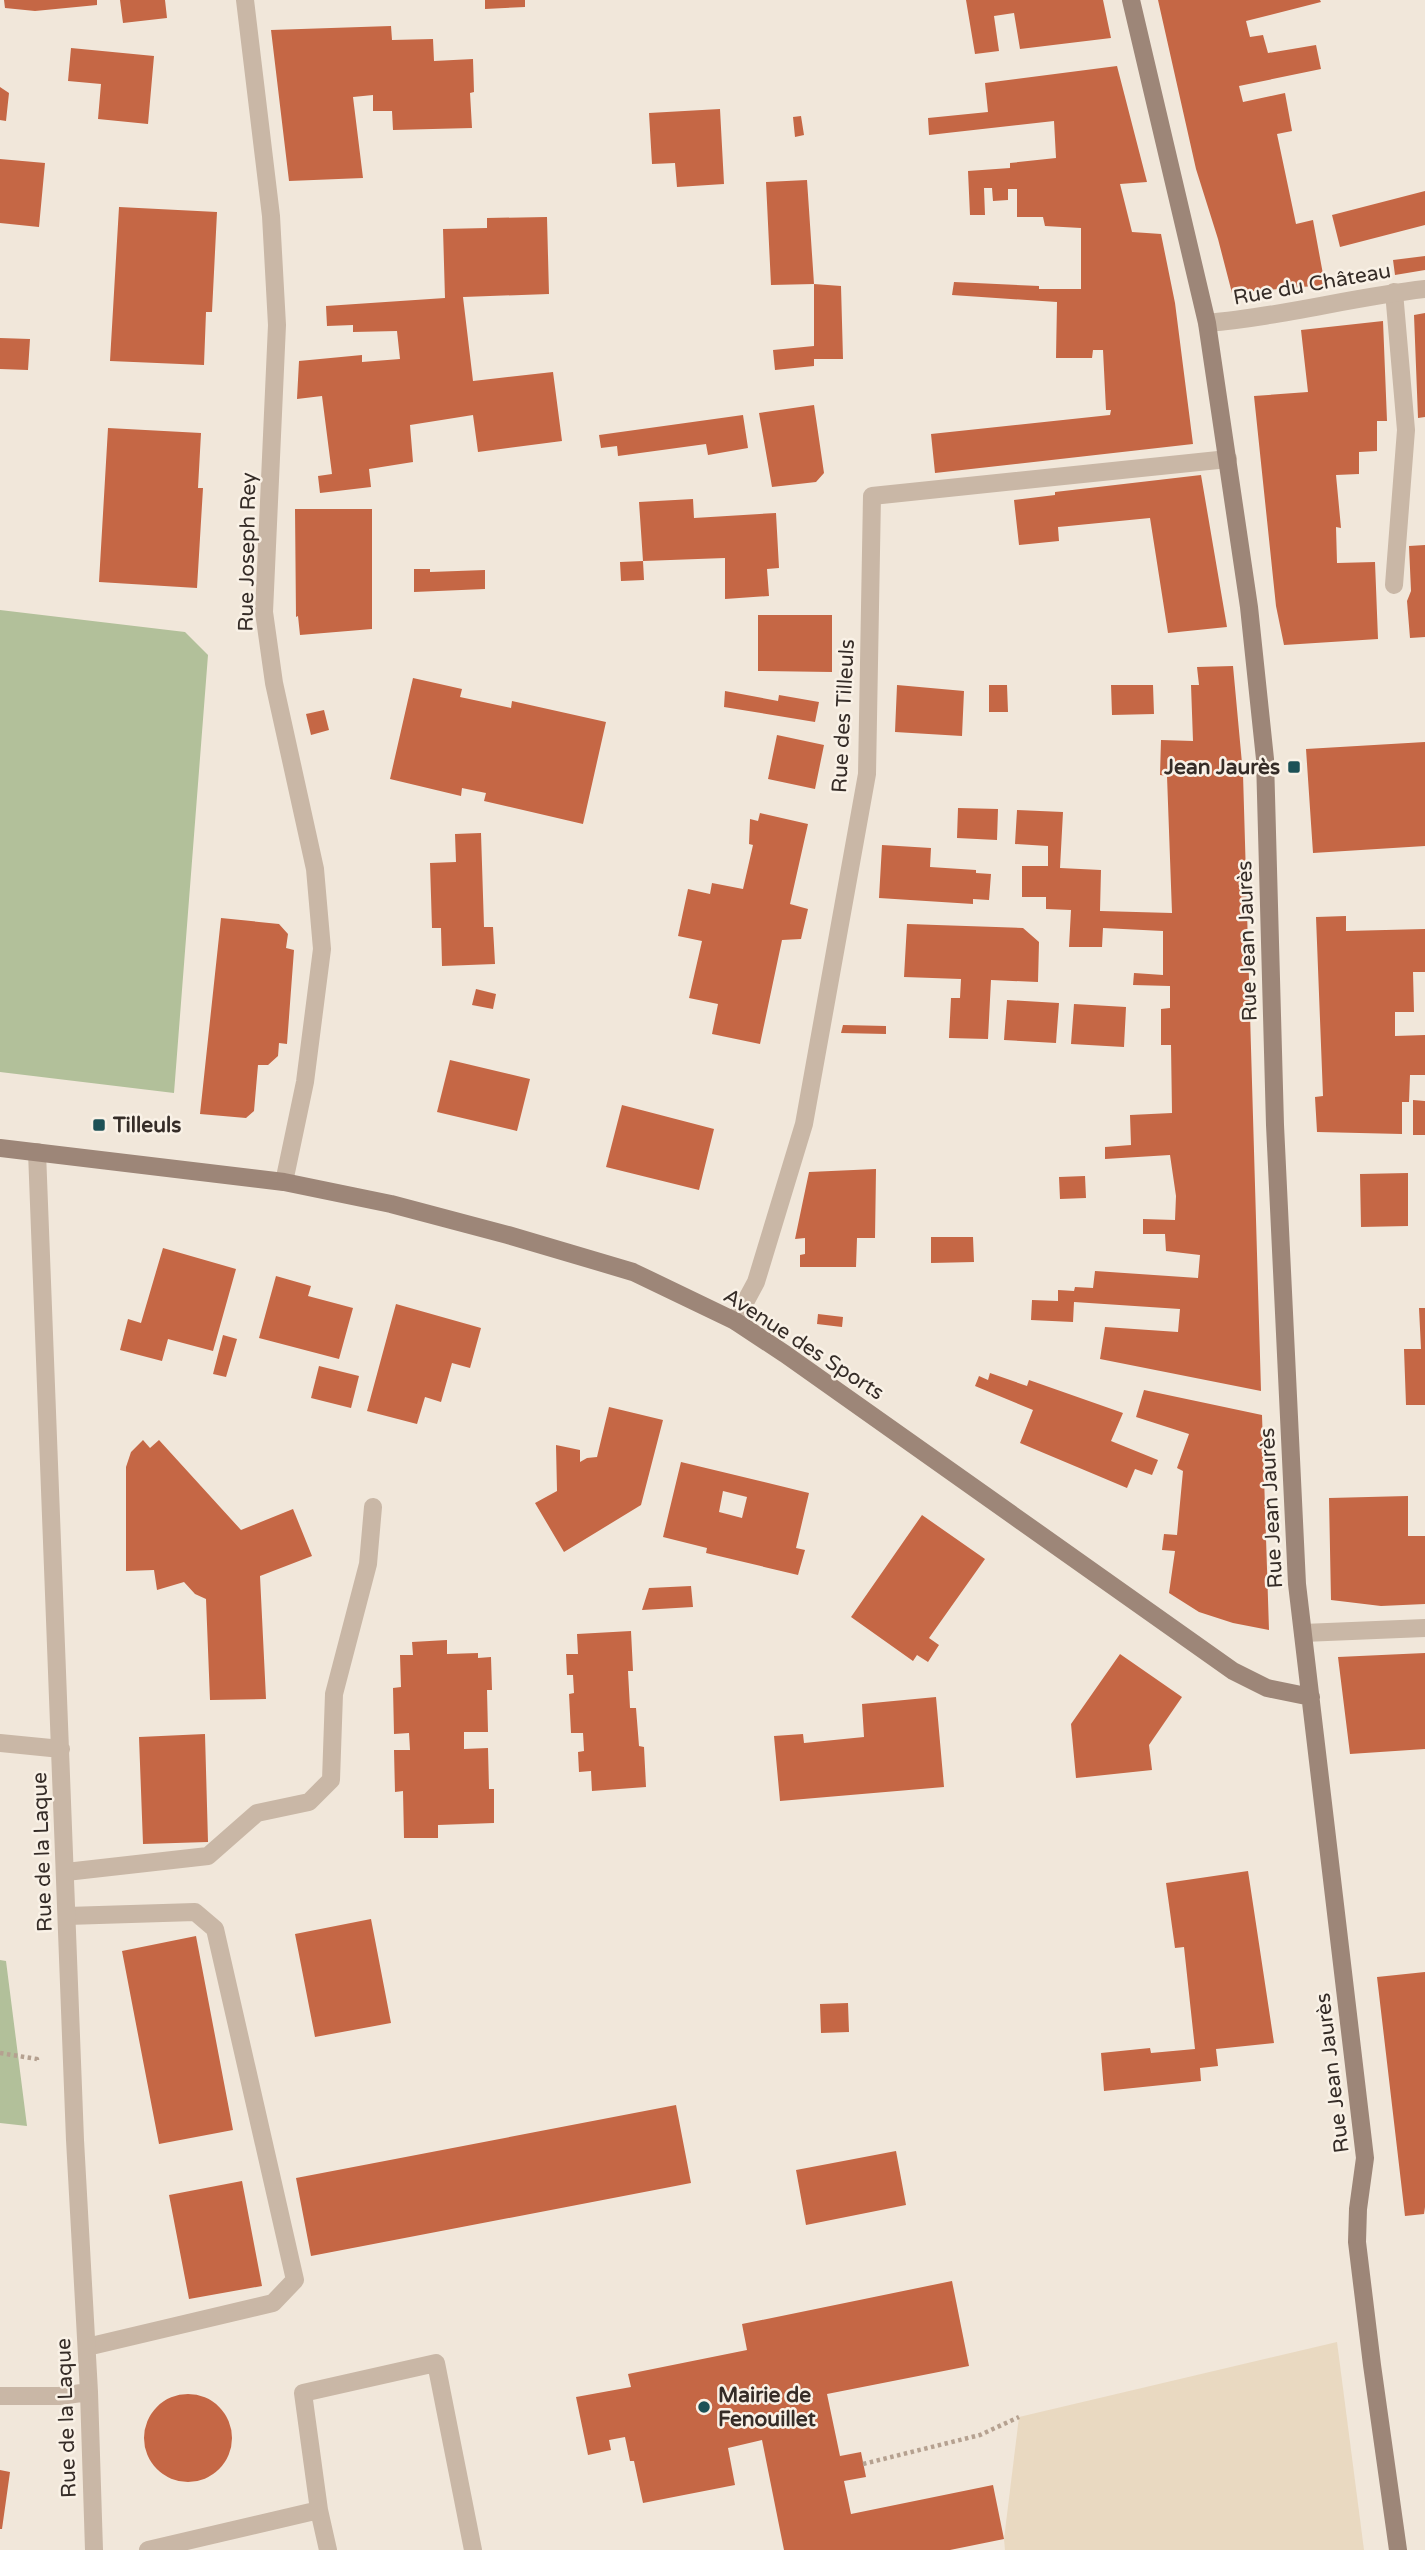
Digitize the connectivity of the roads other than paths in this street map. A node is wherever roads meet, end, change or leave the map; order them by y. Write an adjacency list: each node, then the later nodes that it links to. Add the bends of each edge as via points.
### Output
1 (245, 0): 10 (street, Rue Joseph Rey, via 271,216 277,325 264,612 274,683 315,869 322,949 305,1082)
2 (1131, 0): 5 (main road, Rue Jean Jaurès)
3 (1425, 289): 4 (street, Rue du Château)
4 (1394, 292): 5 (street, Rue du Château); 7 (street, via 1406,430)
5 (1208, 323): 6 (main road, Rue Jean Jaurès)
6 (1228, 459): 11 (street, Rue des Tilleuls, via 872,496 867,774 804,1124 756,1282); 14 (main road, Rue Jean Jaurès, via 1265,759 1276,1139)
7 (1394, 584)
8 (0, 1148): 9 (main road, Avenue des Sports)
9 (37, 1152): 10 (main road, Avenue des Sports); 17 (street, Rue de la Laque)
10 (284, 1182): 11 (main road, Avenue des Sports, via 391,1204 633,1272)
11 (735, 1321): 15 (main road, Avenue des Sports, via 1233,1671 1267,1688)
12 (373, 1507): 18 (street, via 368,1564 334,1694 331,1780 309,1802 257,1813 208,1856)
13 (1425, 1628): 14 (street)
14 (1303, 1633): 15 (main road, Rue Jean Jaurès)
15 (1311, 1697): 28 (main road, Rue Jean Jaurès, via 1365,2158 1357,2242)
16 (0, 1743): 17 (street)
17 (61, 1749): 18 (street, Rue de la Laque)
18 (66, 1872): 19 (street, Rue de la Laque)
19 (67, 1916): 20 (street, Rue de la Laque); 20 (street, via 195,1912 215,1929 295,2280 273,2303)
20 (86, 2347): 21 (street, Rue de la Laque)
21 (89, 2392): 22 (street); 24 (street, Rue de la Laque)
22 (0, 2396)
23 (319, 2510): 25 (street); 26 (street); 27 (street, via 303,2393 436,2363)
24 (94, 2550)
25 (148, 2550)
26 (328, 2550)
27 (473, 2550)
28 (1398, 2550)

